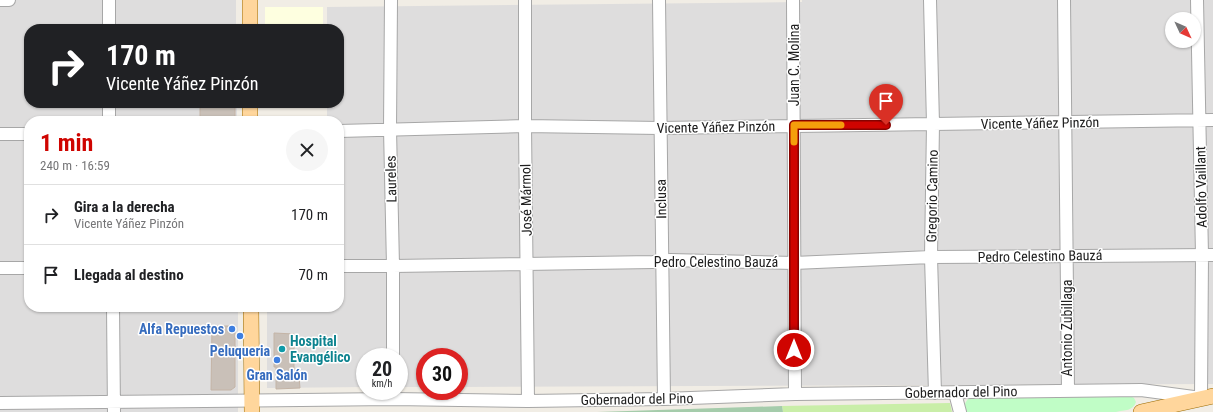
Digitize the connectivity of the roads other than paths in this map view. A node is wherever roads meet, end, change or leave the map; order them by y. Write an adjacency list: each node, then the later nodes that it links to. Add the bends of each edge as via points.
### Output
1 (0, 0): 2 (street)
2 (9, 0)
3 (109, 0): 12 (street)
4 (250, 0): 13 (main road)
5 (391, 0): 21 (street, Laureles)
6 (525, 0): 19 (street, José Mármol)
7 (659, 0): 20 (street, Inclusa)
8 (793, 0): 18 (street, Juan C. Molina)
9 (930, 0): 17 (street, Gregorio Camino)
10 (1064, 0): 16 (street, Antonio Zubillaga)
11 (1197, 0): 14 (street, Adolfo Vaillant)
12 (109, 24)
13 (250, 24)
14 (1200, 120): 15 (street, Vicente Yáñez Pinzón); 16 (street, Vicente Yáñez Pinzón); 25 (street, Adolfo Vaillant)
15 (1213, 120)
16 (1065, 122): 17 (street, Vicente Yáñez Pinzón); 26 (street, Antonio Zubillaga)
17 (933, 124): 18 (street, Vicente Yáñez Pinzón); 27 (street, Gregorio Camino)
18 (794, 125): 20 (street, Vicente Yáñez Pinzón); 29 (street, Juan C. Molina)
19 (525, 126): 20 (street, Vicente Yáñez Pinzón); 21 (street, Vicente Yáñez Pinzón); 30 (street, José Mármol)
20 (660, 128): 28 (street, Inclusa)
21 (390, 129): 22 (street, Vicente Yáñez Pinzón); 32 (street, Laureles)
22 (344, 131)
23 (0, 134): 24 (street)
24 (24, 134)
25 (1207, 255): 26 (street, Pedro Celestino Bauzá); 43 (street, Adolfo Vaillant)
26 (1067, 256): 27 (street, Pedro Celestino Bauzá); 38 (street, Antonio Zubillaga)
27 (931, 257): 29 (street, Pedro Celestino Bauzá); 39 (street, Gregorio Camino)
28 (663, 261): 29 (street, Pedro Celestino Bauzá); 30 (street, Pedro Celestino Bauzá); 45 (street, Inclusa)
29 (794, 262): 41 (street, Juan C. Molina)
30 (527, 264): 32 (street, Pedro Celestino Bauzá); 46 (street, José Mármol)
31 (344, 266): 32 (street, Pedro Celestino Bauzá)
32 (392, 266): 37 (street, Laureles)
33 (0, 268): 34 (street)
34 (24, 268)
35 (113, 312): 48 (street)
36 (251, 312): 49 (main road)
37 (392, 348)
38 (1068, 391): 40 (street, Gobernador del Pino); 43 (street, Gobernador del Pino, via 1140,390)
39 (935, 393): 40 (street, Gobernador del Pino); 41 (street, Gobernador del Pino)
40 (955, 393): 50 (street)
41 (794, 394): 45 (street, Gobernador del Pino)
42 (408, 396): 46 (street, Gobernador del Pino)
43 (1207, 397): 51 (main road)
44 (356, 398): 49 (street, Gobernador del Pino)
45 (664, 399): 46 (street, Gobernador del Pino)
46 (528, 401)
47 (0, 403): 48 (street, Gobernador del Pino)
48 (114, 407): 49 (street, Gobernador del Pino)
49 (252, 407)
50 (960, 412)
51 (1142, 412)

